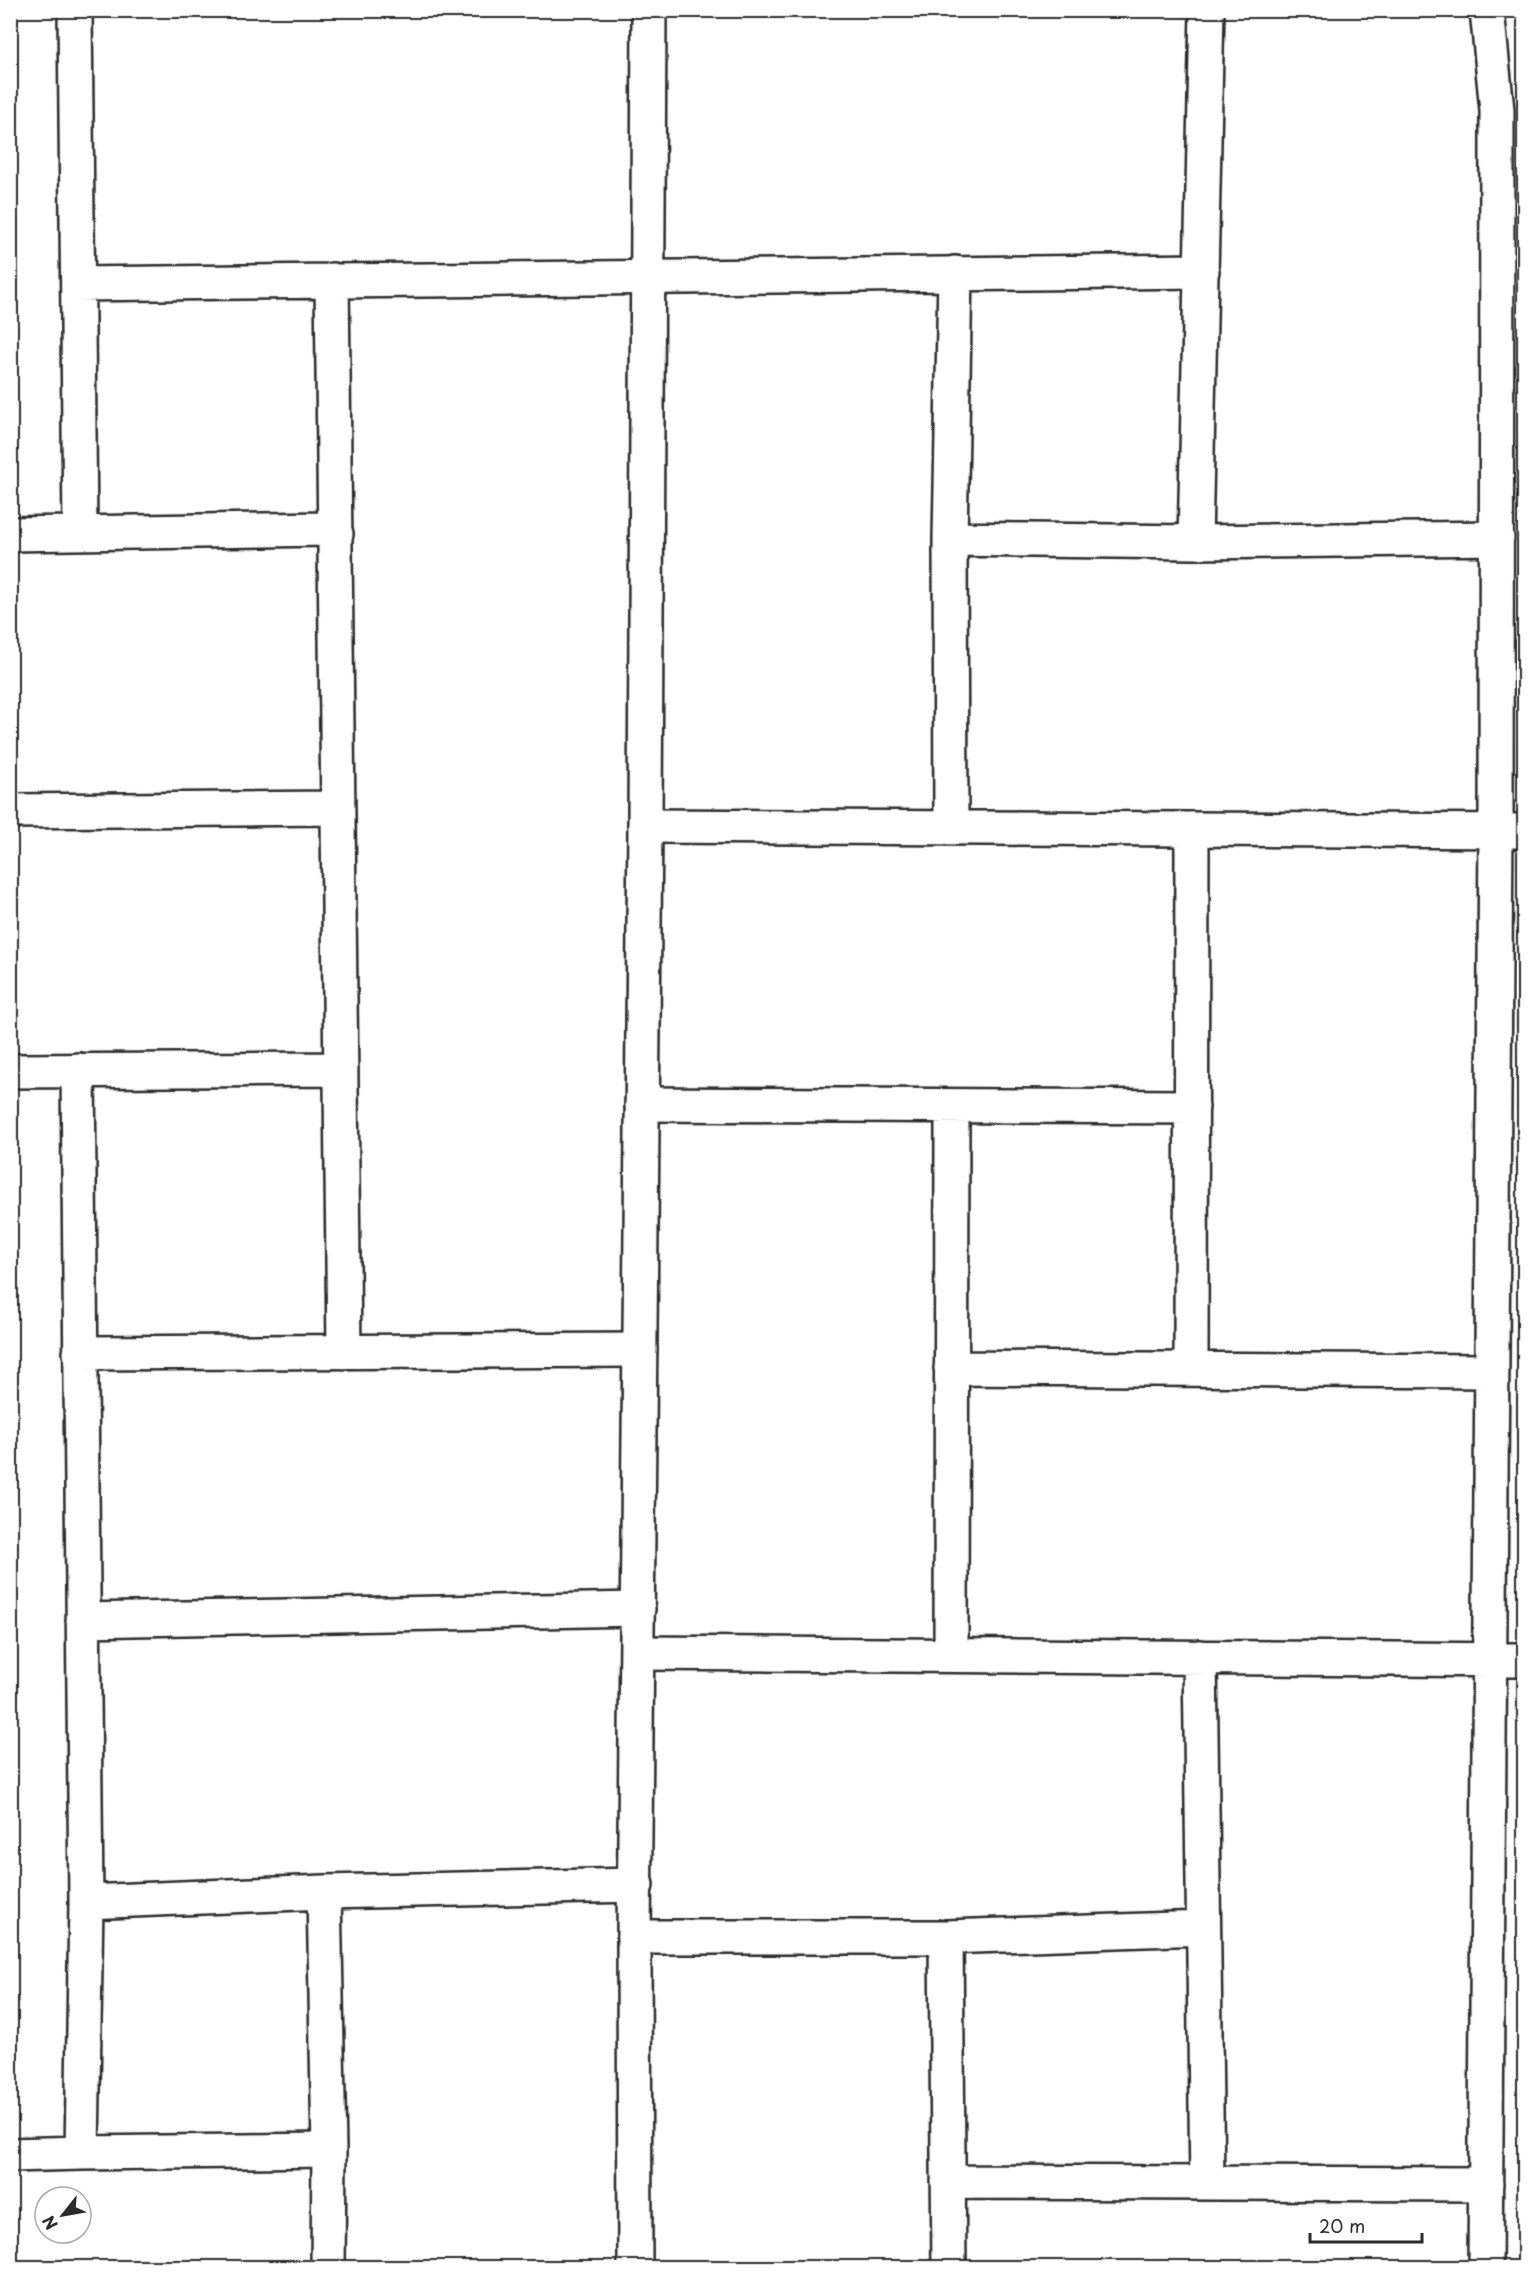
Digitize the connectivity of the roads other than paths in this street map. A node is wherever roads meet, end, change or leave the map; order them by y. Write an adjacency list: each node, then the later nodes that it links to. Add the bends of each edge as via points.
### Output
1 (75, 10): 9 (street)
2 (649, 10): 7 (street)
3 (1207, 10): 5 (street)
4 (1486, 10): 13 (street, via 1497,110)
5 (1202, 271): 6 (street); 15 (street)
6 (955, 273): 7 (street); 14 (street)
7 (647, 276): 8 (street); 18 (street)
8 (332, 280): 9 (street); 12 (street)
9 (78, 284): 10 (street)
10 (80, 533): 11 (street); 12 (street, via 326,529)
11 (10, 534)
12 (336, 534): 16 (street)
13 (1497, 538): 15 (street); 21 (street)
14 (950, 539): 15 (street); 19 (street)
15 (1195, 542)
16 (338, 808): 17 (street); 22 (street)
17 (10, 811)
18 (645, 826): 19 (street); 25 (street)
19 (951, 826): 20 (street)
20 (1192, 829): 21 (street); 27 (street)
21 (1510, 830): 33 (street)
22 (341, 1069): 24 (street); 29 (street)
23 (10, 1071): 24 (street)
24 (78, 1071): 30 (street)
25 (642, 1104): 26 (street); 28 (street)
26 (952, 1106): 27 (street); 31 (street)
27 (1192, 1107): 32 (street)
28 (640, 1350): 29 (street); 34 (street)
29 (344, 1352): 30 (street)
30 (80, 1353): 35 (street)
31 (951, 1368): 32 (street); 37 (street)
32 (1191, 1370): 33 (street)
33 (1492, 1371): 39 (street)
34 (638, 1609): 35 (street); 36 (street)
35 (83, 1620): 43 (street)
36 (638, 1653): 37 (street); 41 (street)
37 (951, 1655): 38 (street)
38 (1200, 1657): 39 (street); 44 (street)
39 (1490, 1660): 40 (street); 52 (street)
40 (1524, 1660)
41 (636, 1885): 42 (street); 45 (street)
42 (324, 1892): 43 (street); 47 (street)
43 (86, 1902): 48 (street)
44 (1203, 1928): 46 (street); 51 (street)
45 (634, 1937): 46 (street); 54 (street)
46 (946, 1937): 50 (street)
47 (329, 2150): 48 (street); 53 (street)
48 (82, 2153): 49 (street)
49 (10, 2155)
50 (948, 2182): 51 (street); 55 (street)
51 (1206, 2183): 52 (street)
52 (1486, 2184): 56 (street)
53 (328, 2268)
54 (634, 2268)
55 (949, 2268)
56 (1485, 2268)

